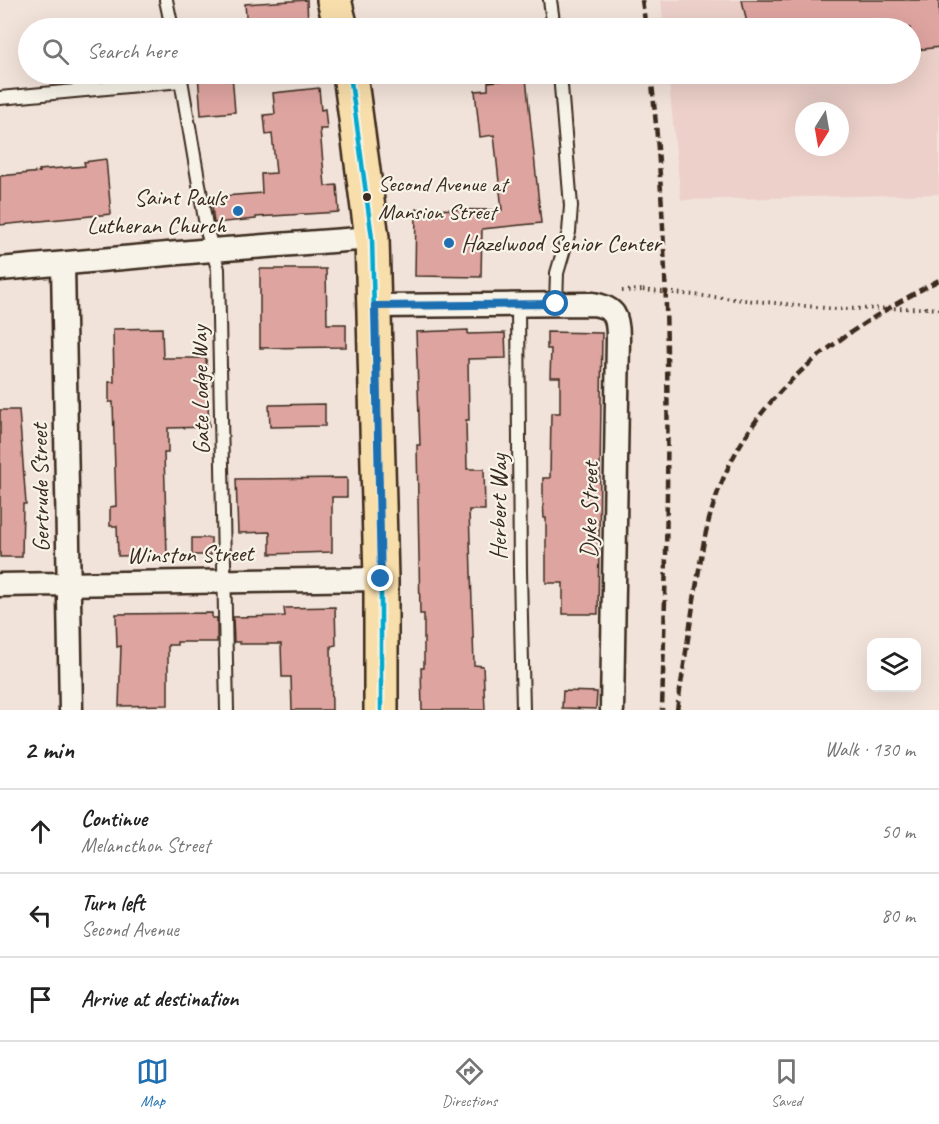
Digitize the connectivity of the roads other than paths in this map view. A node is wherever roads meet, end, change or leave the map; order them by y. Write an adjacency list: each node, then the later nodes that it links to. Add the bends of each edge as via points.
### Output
1 (166, 0): 4 (lane)
2 (334, 0): 5 (main road)
3 (550, 0): 6 (lane)
4 (170, 18)
5 (338, 18)
6 (553, 18)
7 (123, 84): 11 (lane)
8 (182, 84): 13 (lane, Gate Lodge Way)
9 (351, 84): 12 (main road)
10 (561, 84): 17 (lane, via 571,206 569,232 557,273)
11 (0, 99)
12 (372, 238): 13 (street); 18 (main road)
13 (212, 249): 14 (street); 20 (lane, Gate Lodge Way, via 218,269)
14 (63, 264): 15 (street); 21 (street, Gertrude Street)
15 (0, 269)
16 (518, 304): 17 (street); 18 (street); 26 (lane, Herbert Way)
17 (556, 304): 27 (street, Dyke Street, via 605,306 617,301)
18 (375, 306): 19 (main road)
19 (381, 579): 20 (street, Winston Street); 25 (main road)
20 (225, 580): 21 (street, Winston Street); 24 (lane, Gate Lodge Way)
21 (70, 584): 22 (street, Winston Street); 23 (street, Gertrude Street)
22 (0, 585)
23 (71, 710)
24 (227, 710)
25 (381, 710)
26 (523, 710)
27 (612, 710)

